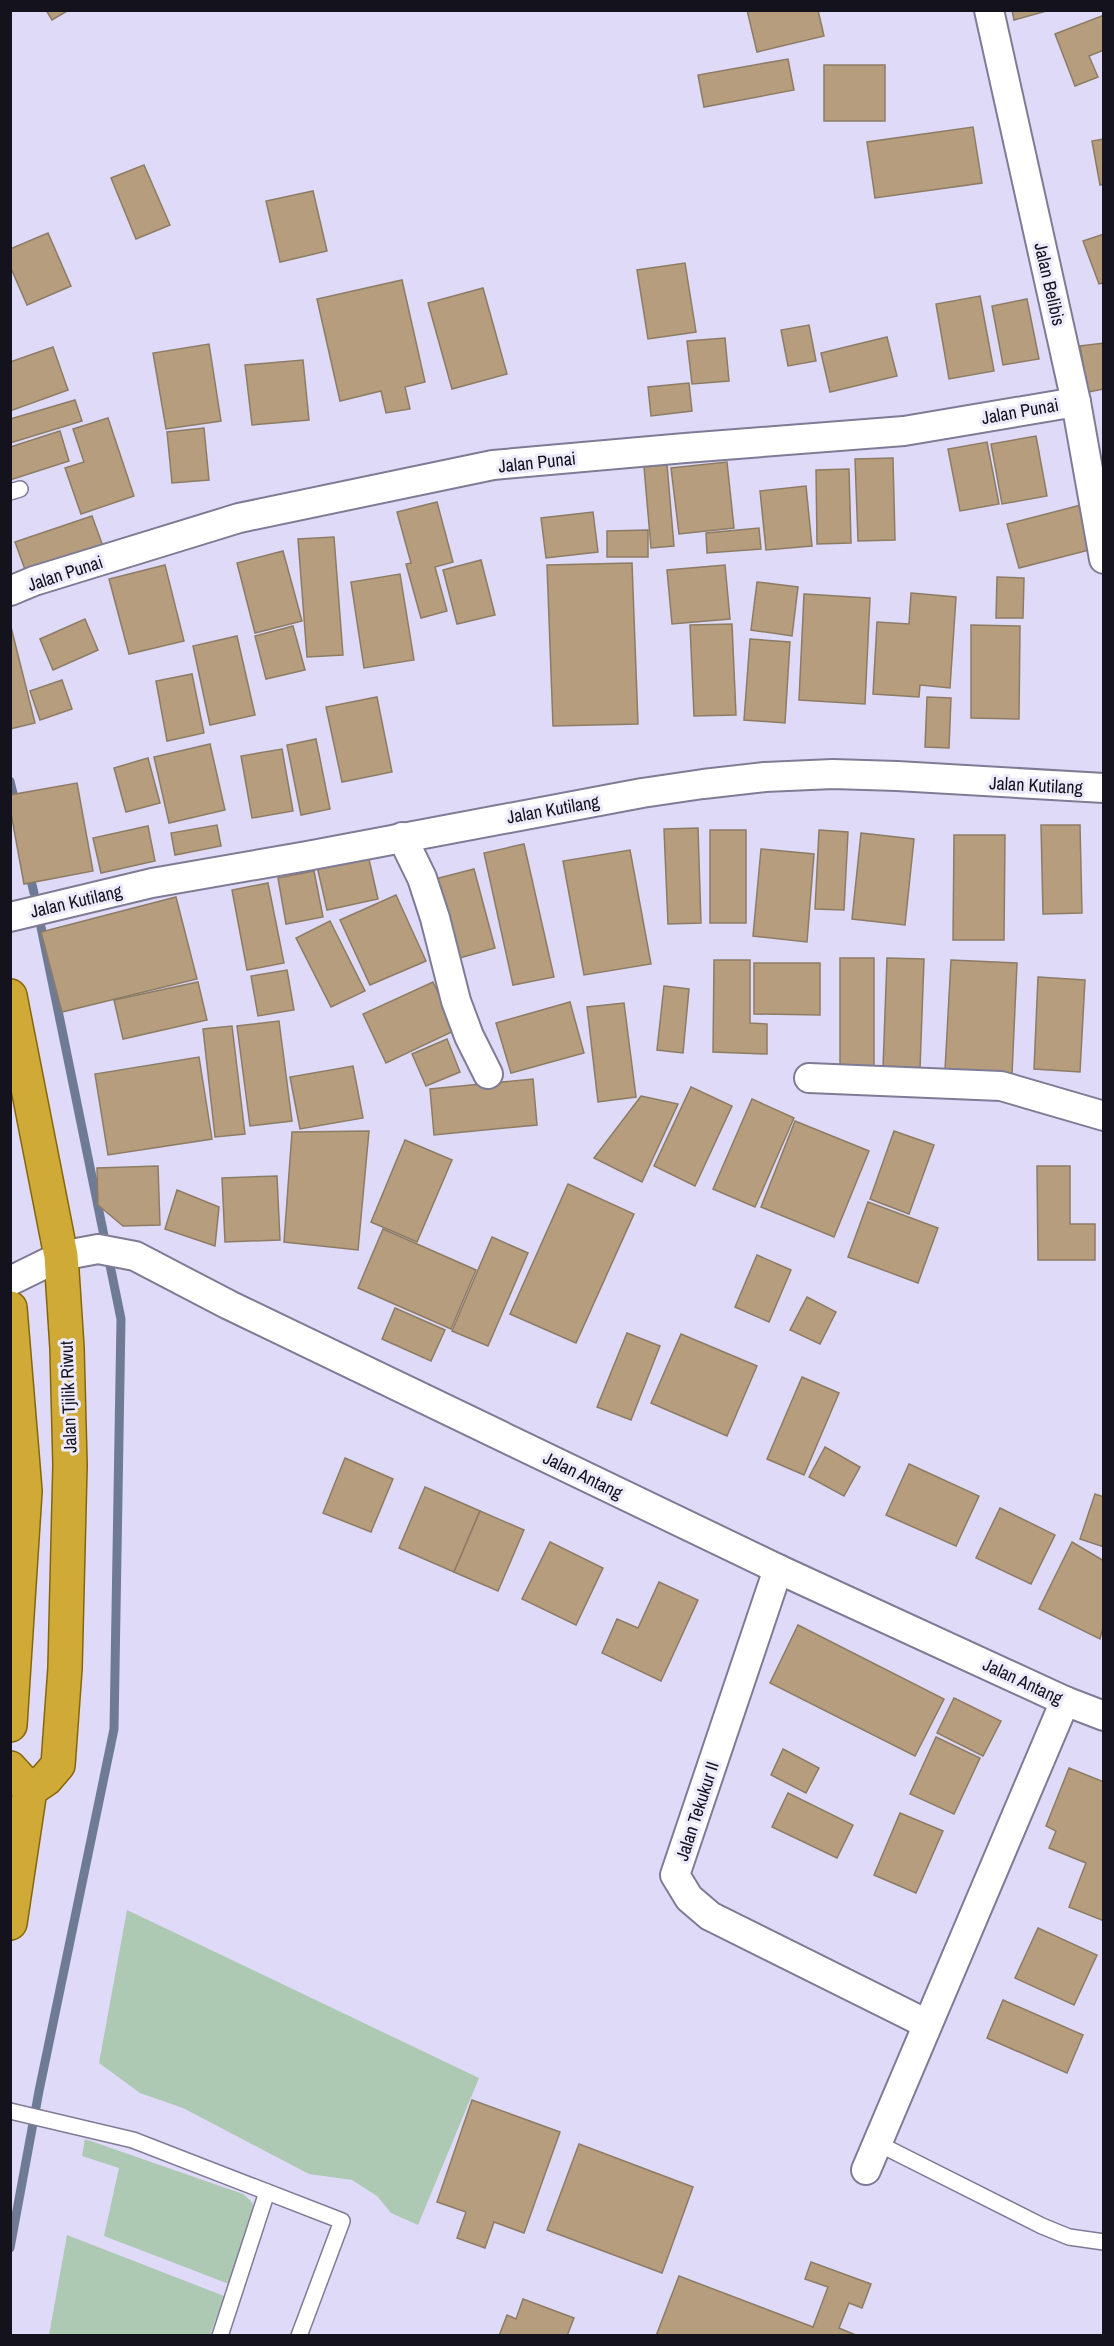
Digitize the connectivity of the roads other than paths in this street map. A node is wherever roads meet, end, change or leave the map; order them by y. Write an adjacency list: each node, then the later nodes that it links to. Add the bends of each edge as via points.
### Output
1 (989, 10): 2 (street, Jalan Belibis)
2 (1076, 402): 3 (street, Jalan Belibis); 4 (street, Jalan Punai, via 904,431 494,465 239,518)
3 (1104, 559)
4 (10, 591)
5 (1104, 788): 6 (street, Jalan Kutilang, via 897,776 765,777 642,793)
6 (402, 837): 7 (street, Jalan Kutilang, via 152,883); 9 (street, via 422,878 456,1001)
7 (10, 916)
8 (10, 996): 12 (highway, Jalan Tjilik Riwut)
9 (488, 1074)
10 (809, 1077): 11 (street, via 1001,1086)
11 (1104, 1116)
12 (61, 1256): 13 (street, Jalan Antang); 15 (street, Jalan Antang, via 98,1249 135,1256); 19 (highway, Jalan Tjilik Riwut, via 70,1465 65,1668 58,1765 46,1779)
13 (10, 1281)
14 (10, 1308): 18 (highway, via 25,1491)
15 (778, 1569): 16 (street, Jalan Antang); 21 (street, Jalan Tekukur II, via 675,1875 689,1898 710,1916)
16 (1065, 1701): 17 (street, Jalan Antang); 21 (street)
17 (1104, 1716)
18 (10, 1725)
19 (20, 1779): 20 (highway, Jalan Tjilik Riwut)
20 (10, 1923)
21 (927, 2024): 23 (street)
22 (10, 2111): 25 (lane, via 133,2140)
23 (877, 2143): 24 (street); 26 (lane, via 1042,2226 1069,2237)
24 (866, 2170)
25 (267, 2192): 27 (lane); 28 (lane, via 342,2221)
26 (1104, 2242)
27 (220, 2336)
28 (299, 2336)

